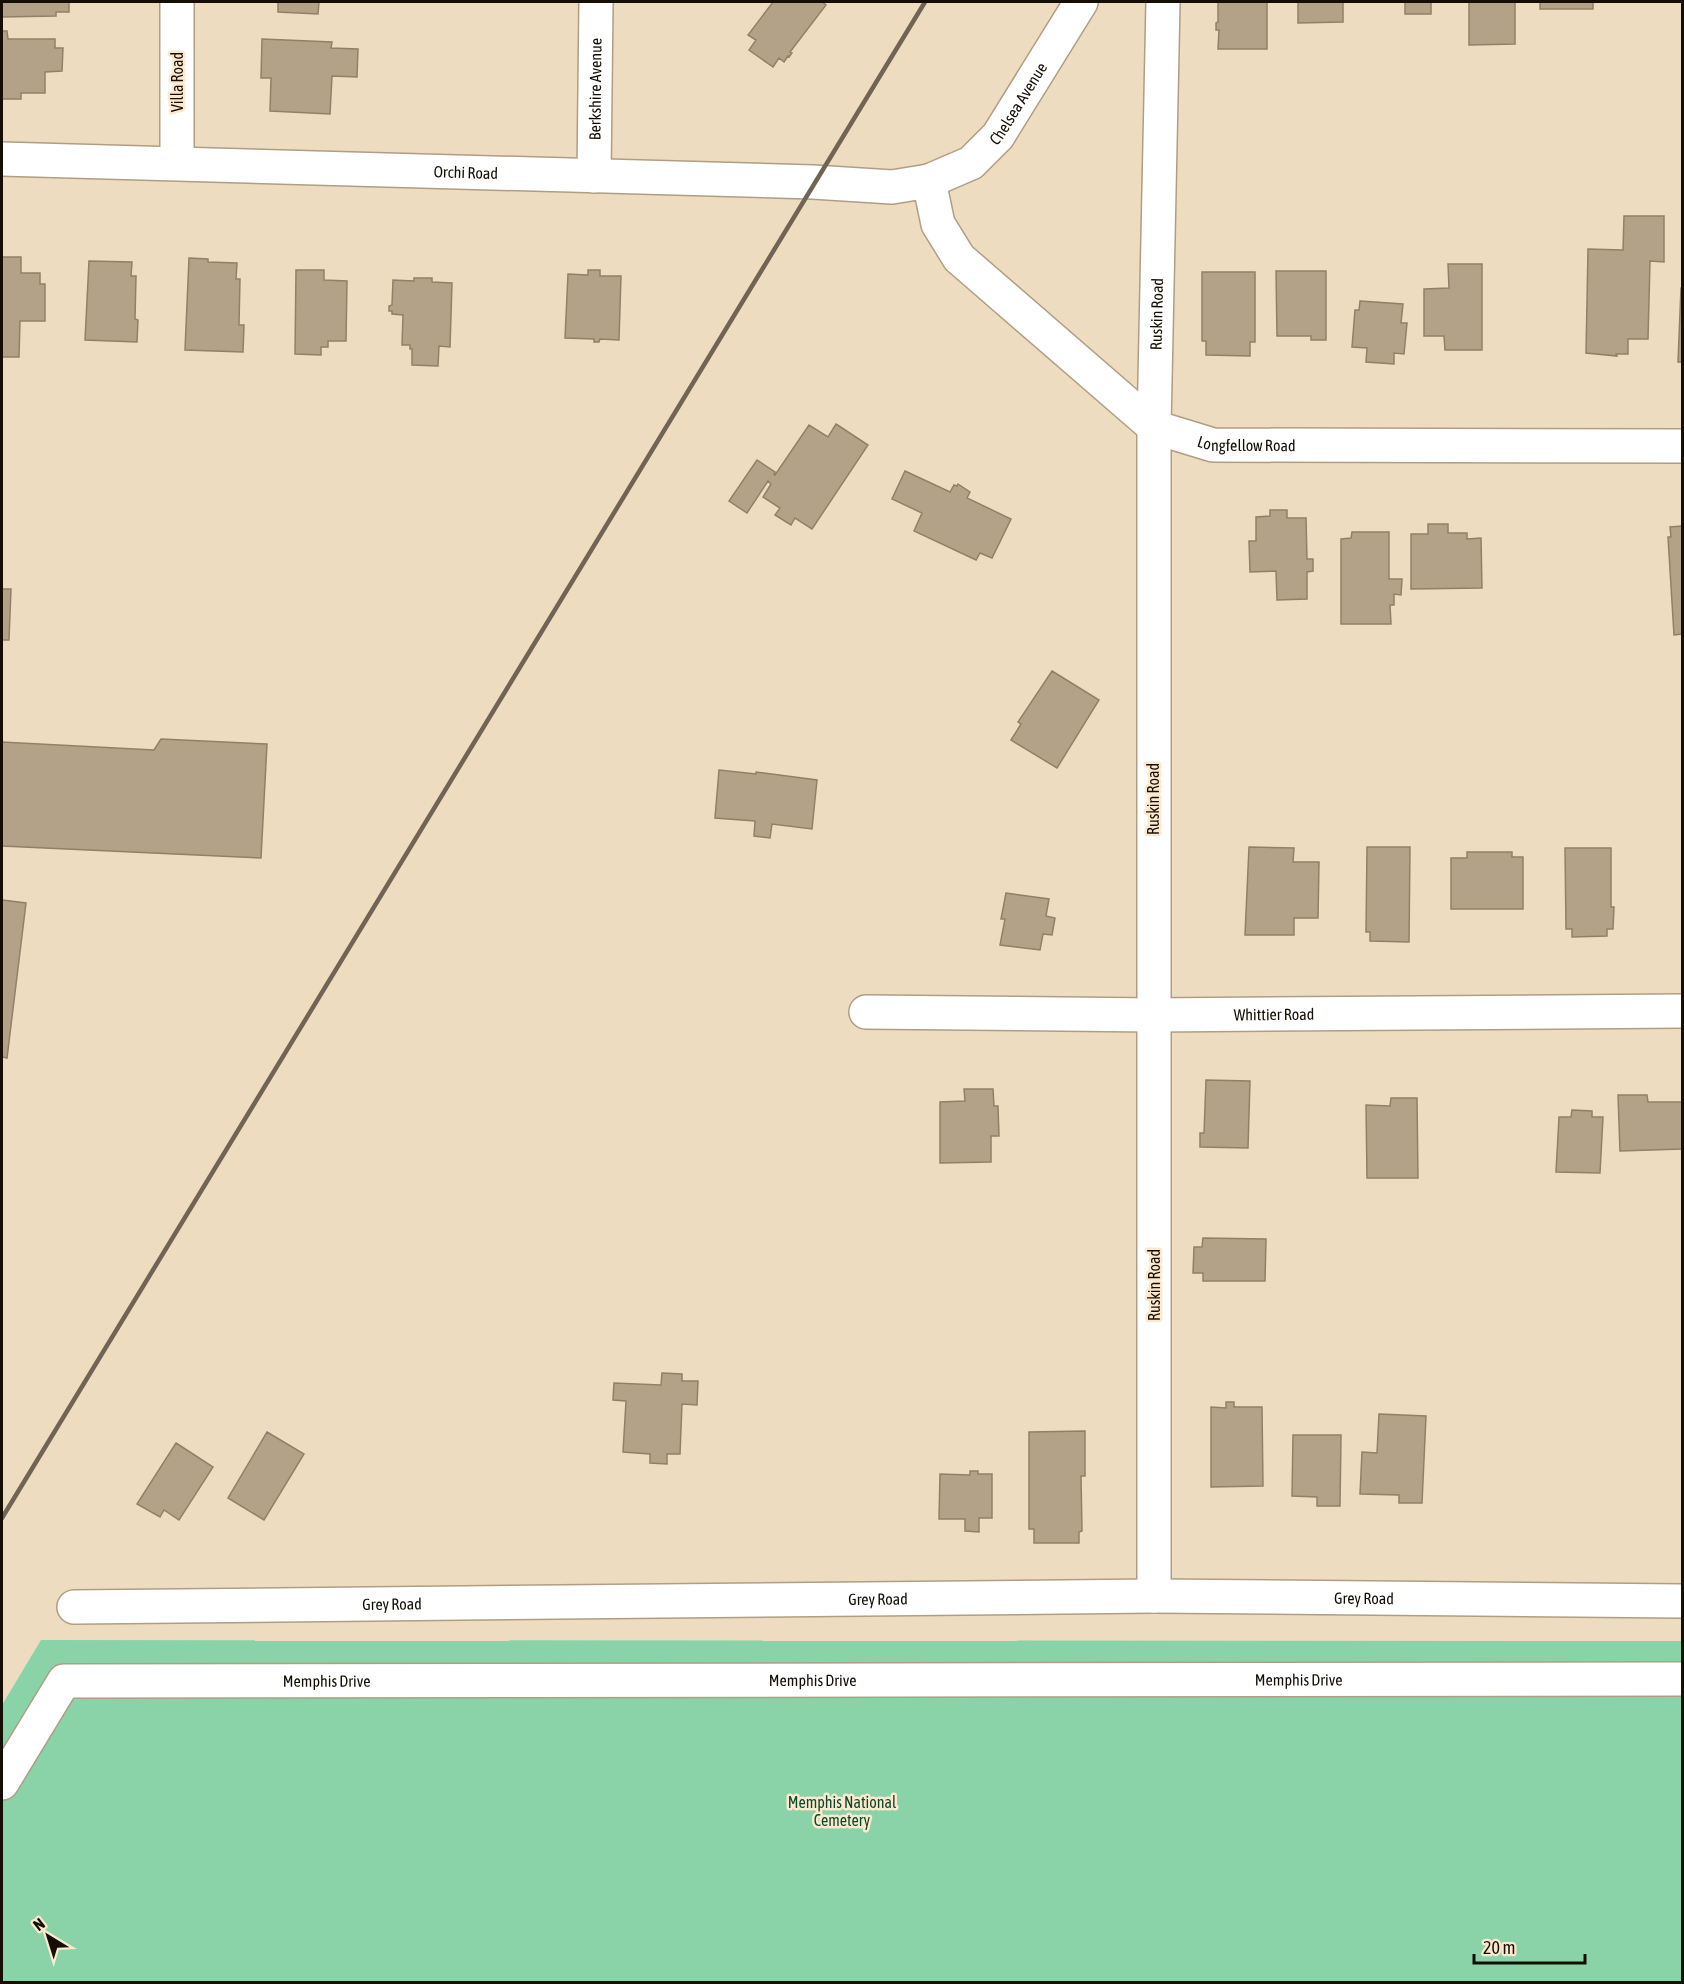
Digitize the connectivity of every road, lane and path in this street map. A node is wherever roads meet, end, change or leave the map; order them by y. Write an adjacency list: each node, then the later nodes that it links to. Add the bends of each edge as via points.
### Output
1 (177, 2): 6 (street, Villa Road)
2 (596, 2): 7 (street, Berkshire Avenue)
3 (1082, 2): 8 (street, Chelsea Avenue, via 998,136 971,163)
4 (1163, 2): 9 (street, Ruskin Road)
5 (2, 159): 6 (street, Orchi Road)
6 (177, 163): 7 (street, Orchi Road)
7 (594, 176): 8 (street, Orchi Road, via 892,187)
8 (929, 181): 9 (street, Longfellow Road, via 939,224 959,258)
9 (1154, 427): 10 (street, Longfellow Road, via 1213,445); 13 (street, Ruskin Road)
10 (1683, 446)
11 (866, 1011): 13 (street, Whittier Road)
12 (1683, 1011): 13 (street, Whittier Road)
13 (1153, 1015): 14 (street, Ruskin Road)
14 (1154, 1596): 15 (street, Grey Road); 16 (street, Grey Road)
15 (1683, 1601)
16 (74, 1607)
17 (1683, 1679): 18 (street, Memphis Drive, via 64,1681)
18 (2, 1783)

